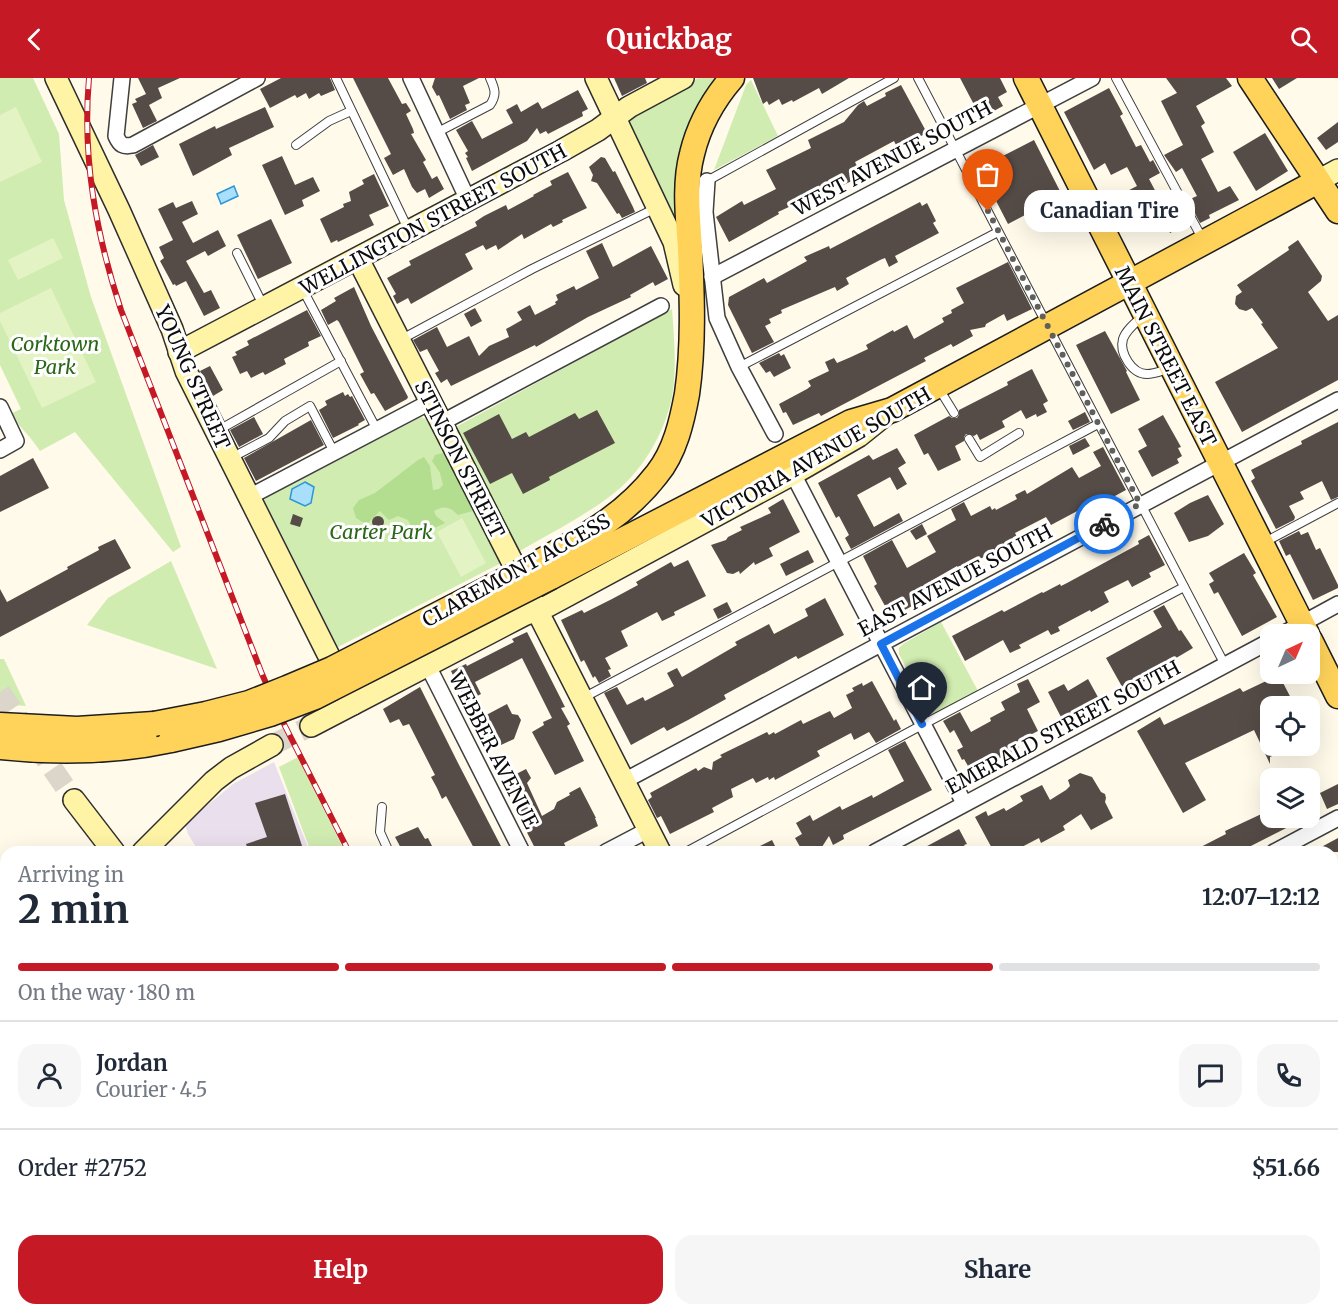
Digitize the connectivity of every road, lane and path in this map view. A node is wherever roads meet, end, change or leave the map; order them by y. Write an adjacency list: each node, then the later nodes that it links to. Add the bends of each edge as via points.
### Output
1 (56, 78): 41 (street, YOUNG STREET, via 119,210)
2 (122, 78): 3 (street, via 116,136 125,146)
3 (257, 78)
4 (336, 78): 17 (lane)
5 (411, 78): 19 (street)
6 (490, 78): 19 (lane, via 495,98 490,105)
7 (596, 78): 18 (street)
8 (683, 78): 18 (street, WELLINGTON STREET SOUTH)
9 (732, 78): 38 (main road, CLAREMONT ACCESS, via 709,111 691,155 687,190)
10 (894, 78): 23 (lane)
11 (918, 78): 21 (lane)
12 (1026, 78): 16 (main road, MAIN STREET EAST)
13 (1092, 78): 16 (street, WEST AVENUE SOUTH)
14 (1116, 78): 29 (lane)
15 (1250, 78): 22 (main road)
16 (1039, 105): 21 (street, WEST AVENUE SOUTH); 33 (main road, MAIN STREET EAST)
17 (351, 111): 20 (lane, via 329,121); 27 (lane)
18 (614, 118): 24 (street, WELLINGTON STREET SOUTH); 25 (street)
19 (436, 133): 24 (street)
20 (296, 145)
21 (956, 149): 28 (lane); 32 (street, WEST AVENUE SOUTH)
22 (1328, 176): 26 (main road); 29 (main road, VICTORIA AVENUE SOUTH)
23 (707, 181): 32 (street, via 705,212)
24 (468, 200): 27 (street, WELLINGTON STREET SOUTH)
25 (658, 206): 38 (street, via 674,242); 40 (lane)
26 (1338, 211)
27 (410, 232): 31 (street, WELLINGTON STREET SOUTH)
28 (998, 232): 39 (lane); 43 (lane)
29 (1205, 243): 33 (main road, VICTORIA AVENUE SOUTH)
30 (237, 253): 36 (lane)
31 (358, 259): 34 (street, WELLINGTON STREET SOUTH); 40 (street, STINSON STREET)
32 (712, 277): 43 (street, via 717,318)
33 (1129, 283): 37 (main road, MAIN STREET EAST); 39 (main road, VICTORIA AVENUE SOUTH)
34 (302, 288): 36 (street, WELLINGTON STREET SOUTH); 42 (lane)
35 (661, 306): 51 (street)
36 (264, 308): 41 (street, WELLINGTON STREET SOUTH)
37 (1145, 314): 44 (main road, MAIN STREET EAST); 44 (lane, via 1122,341 1129,364 1137,373)
38 (692, 320): 68 (main road, CLAREMONT ACCESS, via 684,408 677,435 659,472 612,520)
39 (1047, 328): 45 (main road, VICTORIA AVENUE SOUTH); 52 (lane)
40 (399, 340): 47 (street, STINSON STREET)
41 (179, 352): 54 (street, YOUNG STREET)
42 (341, 361): 53 (lane); 54 (lane)
43 (739, 367): 55 (street)
44 (1172, 368): 61 (main road, MAIN STREET EAST)
45 (938, 386): 49 (main road, VICTORIA AVENUE SOUTH); 50 (lane)
46 (1338, 400): 61 (street, EAST AVENUE SOUTH)
47 (430, 402): 51 (street, STINSON STREET); 53 (street)
48 (0, 407): 58 (street, via 16,441)
49 (892, 410): 62 (street, VICTORIA AVENUE SOUTH, via 859,436); 68 (main road, CLAREMONT ACCESS, via 851,422)
50 (954, 413)
51 (441, 423): 71 (street, STINSON STREET)
52 (1098, 424): 65 (lane); 67 (lane)
53 (377, 430): 59 (street)
54 (216, 432): 60 (street, YOUNG STREET)
55 (775, 434)
56 (1019, 434): 57 (lane, via 980,457)
57 (969, 439)
58 (0, 450)
59 (334, 452): 60 (lane, via 309,406 285,421 269,438); 63 (street)
60 (229, 459): 63 (street, YOUNG STREET)
61 (1220, 463): 65 (street, EAST AVENUE SOUTH); 66 (main road, MAIN STREET EAST)
62 (793, 474): 67 (street); 71 (street, VICTORIA AVENUE SOUTH)
63 (249, 497): 81 (street, YOUNG STREET)
64 (1338, 503): 66 (lane)
65 (1140, 504): 69 (lane); 74 (street, EAST AVENUE SOUTH)
66 (1261, 544): 72 (main road, MAIN STREET EAST)
67 (838, 562): 74 (street); 80 (lane)
68 (543, 571): 85 (main road, CLAREMONT ACCESS, bridge, via 332,669)
69 (1184, 587): 76 (lane); 82 (lane)
70 (1338, 604): 73 (street)
71 (538, 611): 77 (street, VICTORIA AVENUE SOUTH); 80 (street, STINSON STREET)
72 (1296, 624)
73 (1312, 624)
74 (881, 644): 82 (street); 88 (street, EAST AVENUE SOUTH)
75 (1260, 646): 76 (street, EMERALD STREET SOUTH)
76 (1225, 665): 90 (street, EMERALD STREET SOUTH)
77 (428, 666): 81 (street, VICTORIA AVENUE SOUTH); 97 (street, WEBBER AVENUE)
78 (1320, 666): 79 (main road, MAIN STREET EAST)
79 (1338, 696)
80 (581, 698): 88 (street, STINSON STREET)
81 (353, 704): 84 (street, VICTORIA AVENUE SOUTH)
82 (922, 724): 90 (street); 100 (lane)
83 (0, 725): 85 (main road, CLAREMONT ACCESS)
84 (311, 726)
85 (163, 732): 87 (main road, CLAREMONT ACCESS, via 120,748 80,751)
86 (272, 745): 95 (street, via 214,781)
87 (0, 747)
88 (624, 781): 93 (street, STINSON STREET)
89 (74, 800): 94 (street)
90 (963, 804): 101 (street, EMERALD STREET SOUTH)
91 (382, 807): 96 (lane, via 380,832)
92 (1338, 818): 102 (street)
93 (648, 830): 98 (street); 99 (street, STINSON STREET)
94 (109, 846)
95 (148, 846)
96 (386, 846)
97 (519, 846)
98 (617, 846)
99 (657, 846)
100 (697, 846)
101 (886, 846)
102 (1285, 846)

